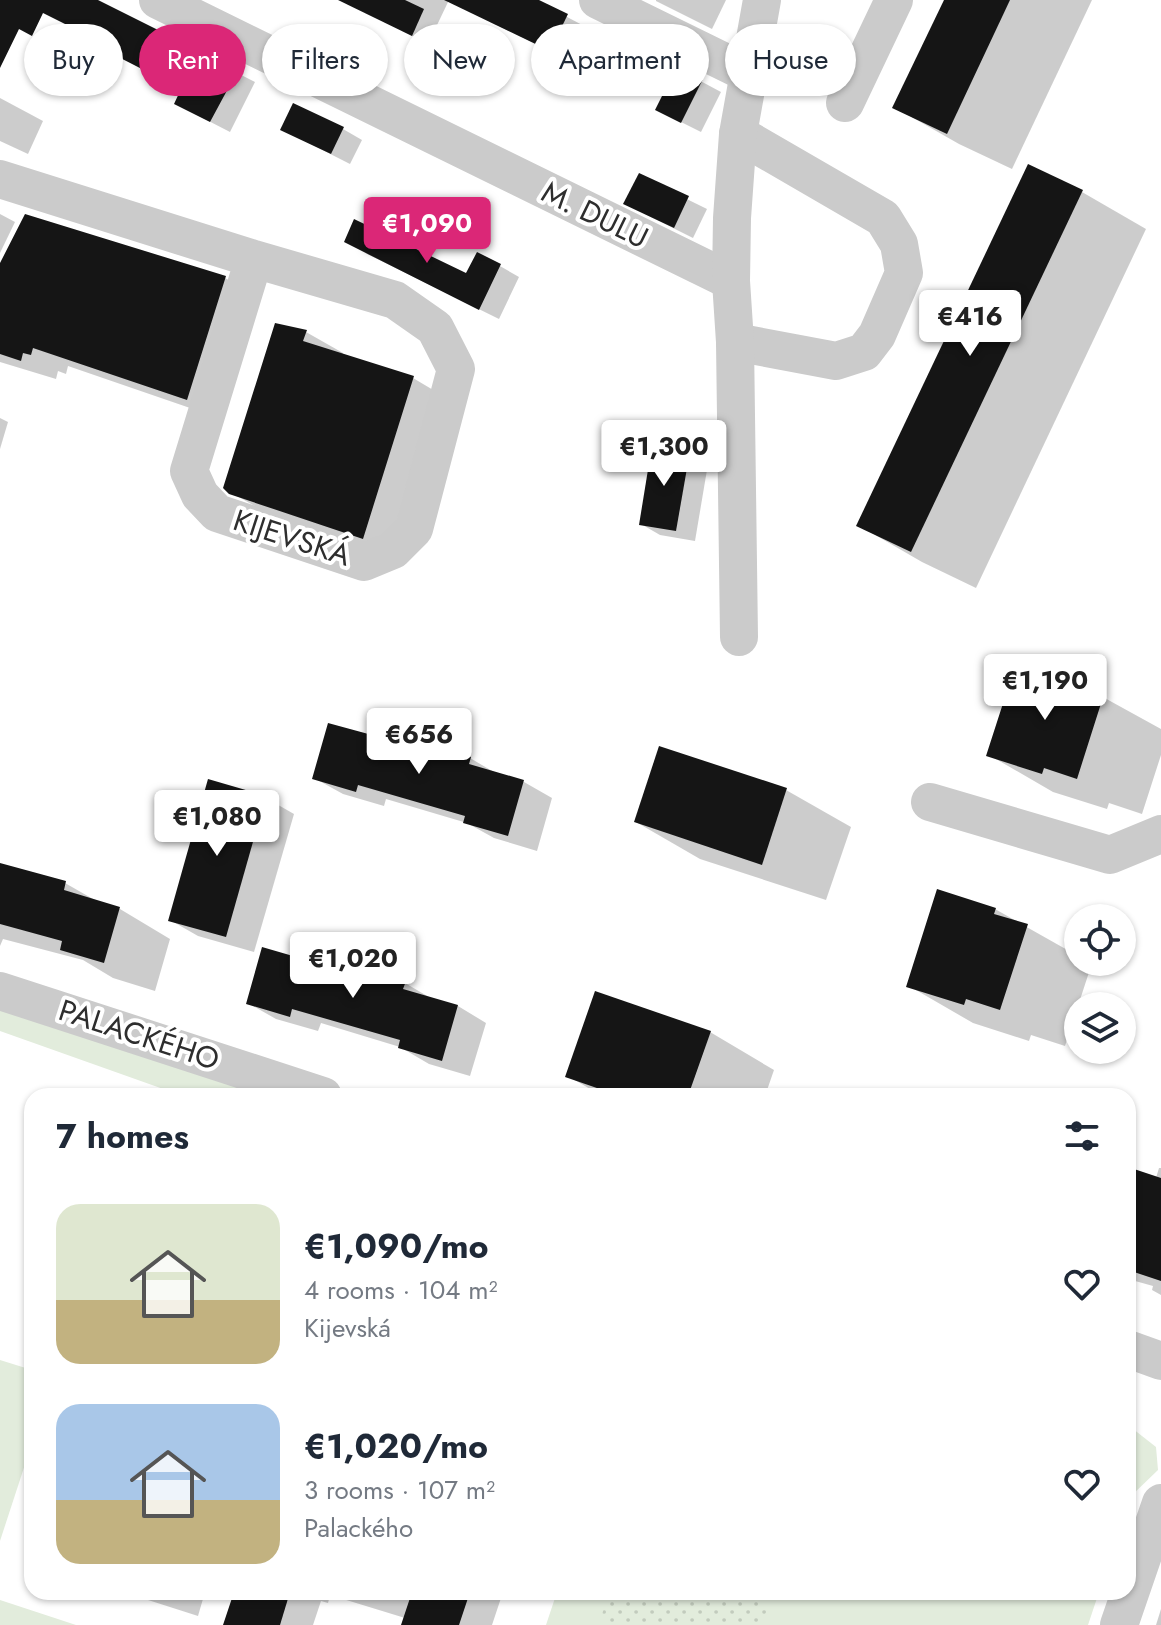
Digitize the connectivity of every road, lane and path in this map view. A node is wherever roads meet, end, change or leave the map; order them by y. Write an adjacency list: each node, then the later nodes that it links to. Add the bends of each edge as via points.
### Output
1 (158, 0): 12 (street, M. DULU)
2 (598, 0): 6 (street)
3 (762, 0): 5 (street)
4 (894, 0): 8 (street)
5 (758, 24)
6 (725, 62)
7 (745, 96): 9 (street)
8 (845, 103)
9 (738, 134): 12 (street); 13 (street, via 883,218 899,244 904,273 864,352 836,361)
10 (0, 179): 11 (street, KIJEVSKÁ)
11 (254, 259): 11 (street, KIJEVSKÁ, via 395,300 435,328 456,369 414,529 393,550 364,562 217,513 200,495 189,471)
12 (731, 281): 13 (street)
13 (735, 342): 14 (street)
14 (739, 637)
15 (930, 802): 16 (street, via 1110,855)
16 (1161, 834)
17 (0, 991): 18 (street, PALACKÉHO)
18 (298, 1088)
19 (1136, 1352): 20 (street)
20 (1161, 1361)
21 (1161, 1503): 22 (street)
22 (1136, 1576)
23 (1128, 1600): 24 (street)
24 (1119, 1625)

